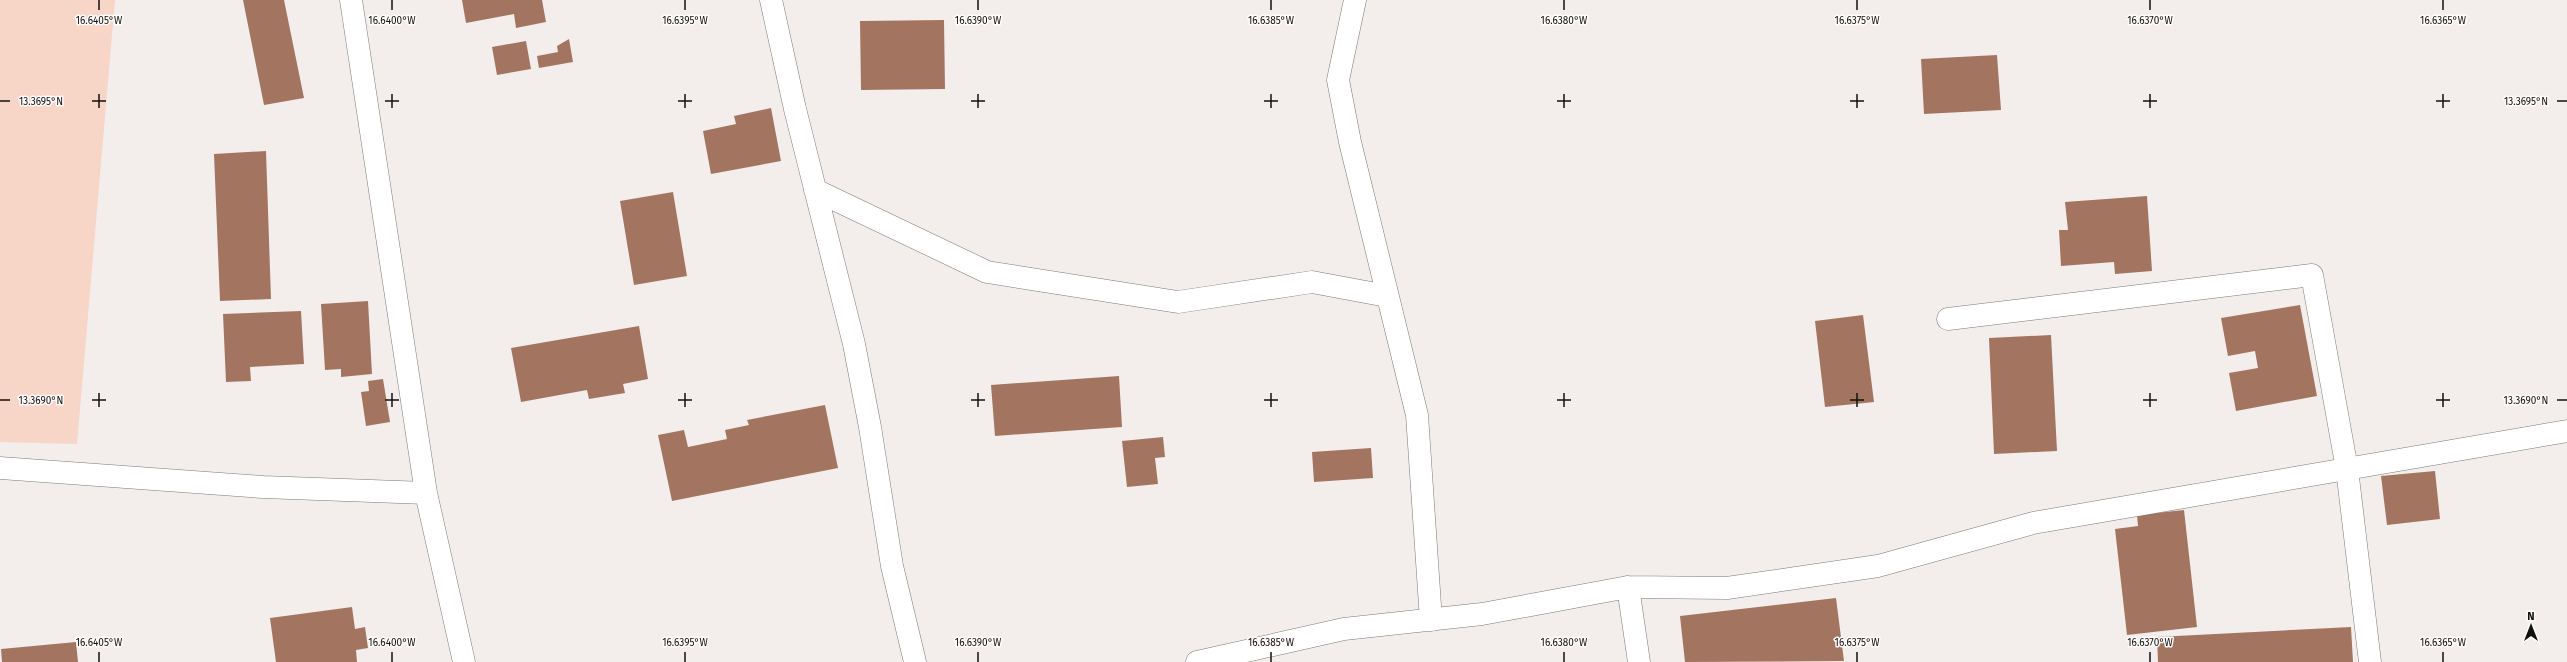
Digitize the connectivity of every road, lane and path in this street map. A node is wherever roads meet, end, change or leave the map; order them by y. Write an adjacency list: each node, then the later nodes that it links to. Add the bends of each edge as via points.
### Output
1 (351, 0): 10 (street)
2 (771, 0): 4 (street)
3 (1355, 0): 5 (street, via 1338,80 1350,142)
4 (815, 190): 5 (street, via 987,272 1178,302 1312,282); 14 (street, via 854,344 892,566)
5 (1387, 296): 12 (street, via 1417,415)
6 (1948, 319): 9 (street, via 2312,275)
7 (2567, 431): 9 (street)
8 (0, 468): 10 (street, via 263,487)
9 (2347, 469): 11 (street, via 2033,523 1878,566 1727,588); 17 (street)
10 (426, 493): 13 (street)
11 (1628, 587): 12 (street, via 1482,614); 16 (street)
12 (1431, 620): 15 (street, via 1344,628)
13 (464, 662)
14 (915, 662)
15 (1196, 662)
16 (1639, 662)
17 (2370, 662)

